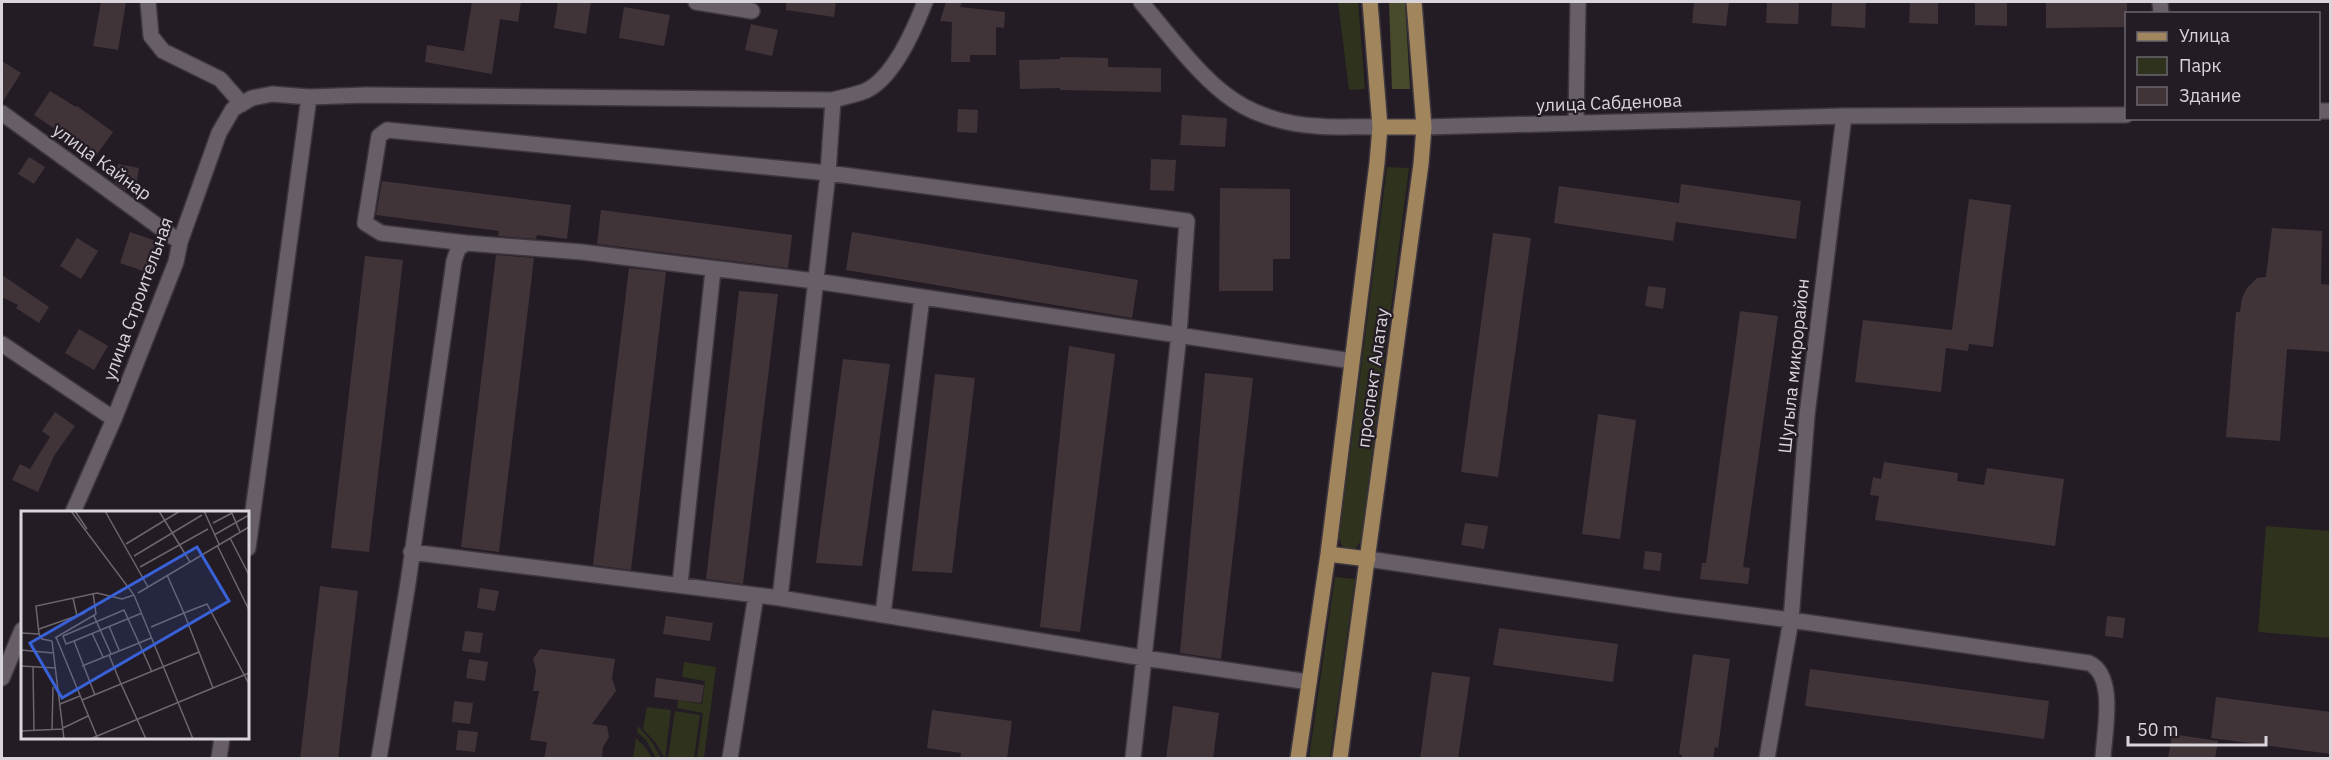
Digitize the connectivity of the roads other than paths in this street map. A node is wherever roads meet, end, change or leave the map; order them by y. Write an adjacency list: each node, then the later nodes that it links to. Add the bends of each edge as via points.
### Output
1 (148, 2): 11 (street, via 151,36 163,51 220,79)
2 (696, 2): 8 (street)
3 (925, 2): 10 (street, via 900,56 881,79 867,90)
4 (1141, 2): 16 (street, улица Сабденова, via 1224,94 1252,111 1315,126)
5 (1370, 2): 16 (main road, проспект Алатау)
6 (1414, 2): 17 (main road, проспект Алатау)
7 (1578, 2): 15 (street)
8 (752, 11)
9 (309, 97): 10 (street); 11 (street, via 272,94); 29 (street)
10 (833, 100): 18 (street)
11 (242, 104): 19 (street, улица Строительная, via 233,109 219,133)
12 (2, 113): 19 (street, улица Кайнар)
13 (2125, 115): 14 (street, улица Сабденова)
14 (1844, 116): 15 (street, улица Сабденова); 37 (street, Шугыла микрорайон, via 1807,415)
15 (1576, 123): 17 (street, улица Сабденова)
16 (1380, 126): 17 (main road, улица Сабденова); 26 (main road, проспект Алатау)
17 (1424, 128): 32 (main road, проспект Алатау)
18 (828, 173): 20 (street, via 387,129 379,136 364,223 381,233); 22 (street); 24 (street, via 1187,221)
19 (180, 242): 27 (street, улица Строительная, via 176,262)
20 (465, 243): 21 (street, via 582,252); 30 (street, via 454,261)
21 (713, 270): 22 (street); 33 (street)
22 (815, 281): 23 (street); 35 (street)
23 (922, 297): 24 (street); 36 (street)
24 (1179, 334): 26 (street); 39 (street)
25 (2, 344): 27 (street)
26 (1352, 361): 31 (main road, проспект Алатау)
27 (114, 419): 28 (street, улица Строительная)
28 (74, 511)
29 (249, 541)
30 (411, 552): 33 (street); 44 (street)
31 (1328, 554): 32 (main road); 41 (main road, проспект Алатау)
32 (1368, 559): 37 (street); 48 (main road, проспект Алатау)
33 (680, 584): 34 (street)
34 (756, 596): 35 (street); 45 (street)
35 (780, 598): 36 (street)
36 (883, 614): 39 (street)
37 (1791, 620): 49 (street, Шугыла микрорайон); 50 (street, via 2089,663 2100,671 2107,693)
38 (21, 632): 40 (street)
39 (1144, 658): 41 (street); 46 (street)
40 (2, 678)
41 (1309, 682): 47 (main road, проспект Алатау)
42 (222, 739): 43 (street)
43 (219, 759)
44 (379, 759)
45 (730, 759)
46 (1133, 759)
47 (1298, 759)
48 (1340, 759)
49 (1767, 759)
50 (2103, 759)

